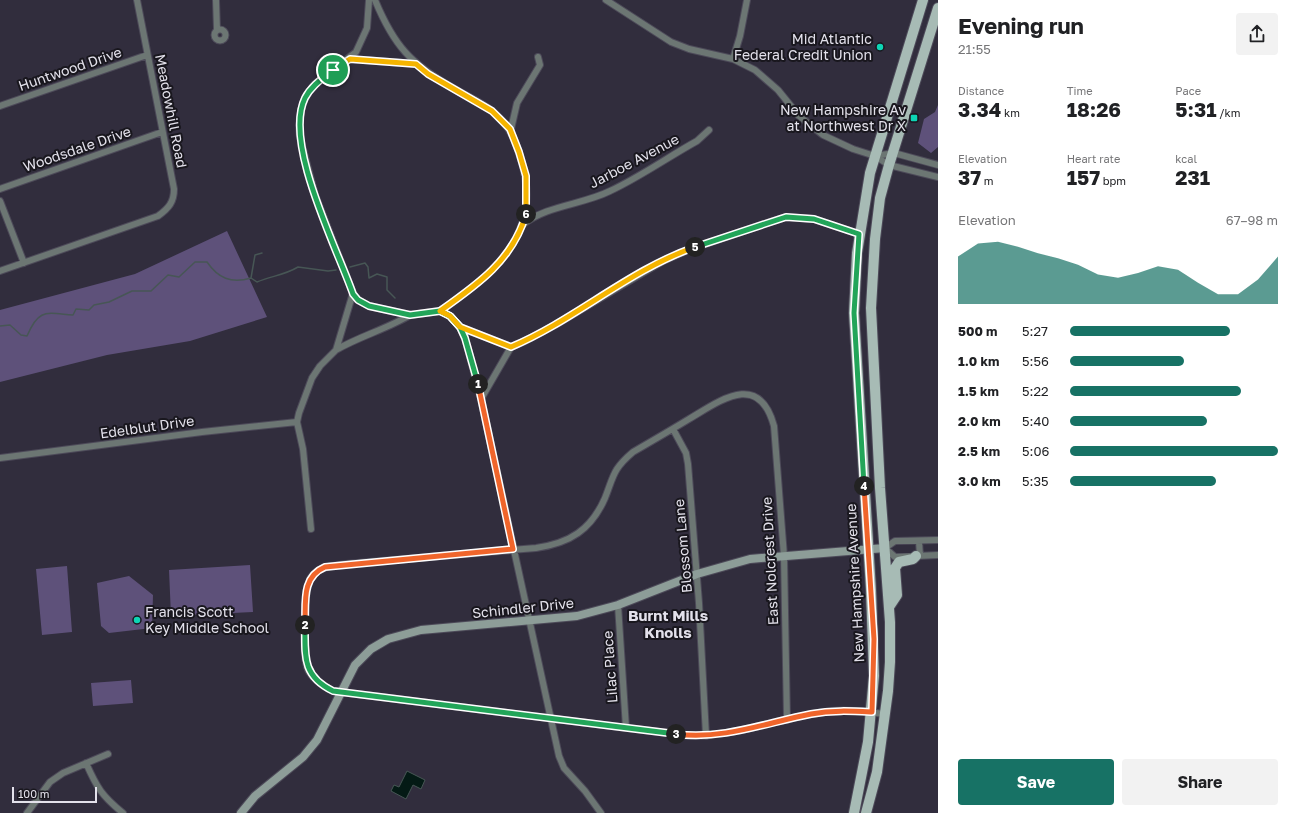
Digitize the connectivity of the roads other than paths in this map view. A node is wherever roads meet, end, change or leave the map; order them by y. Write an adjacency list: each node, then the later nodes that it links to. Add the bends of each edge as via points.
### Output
1 (137, 0): 10 (street, Meadowhill Road)
2 (216, 0): 9 (street)
3 (369, 0): 12 (street, via 367,28)
4 (375, 0): 14 (street, via 394,39)
5 (606, 0): 13 (street, via 672,42)
6 (747, 0): 13 (street)
7 (923, 0): 20 (main road, New Hampshire Avenue)
8 (938, 8): 19 (main road)
9 (217, 30)
10 (148, 55): 15 (street, Huntwood Drive); 18 (street, Meadowhill Road)
11 (538, 57): 16 (street, via 540,65 517,103)
12 (350, 59): 14 (street); 30 (street, via 314,85 305,98 299,126 315,195)
13 (733, 59): 20 (street, via 768,79 799,116 823,135)
14 (416, 64): 16 (street, via 428,74 492,111)
15 (0, 106)
16 (510, 129): 26 (street, via 526,176 526,214)
17 (709, 130): 26 (street, Jarboe Avenue, via 697,141 610,191 567,205)
18 (162, 132): 24 (street, Woodsdale Drive); 28 (street, Meadowhill Road, via 174,189 174,199 168,209 154,217)
19 (894, 152): 20 (street); 21 (main road); 22 (street)
20 (875, 156): 21 (street); 27 (main road, New Hampshire Avenue)
21 (889, 165): 23 (street); 43 (main road, via 880,198 871,308)
22 (938, 165)
23 (938, 177)
24 (0, 188)
25 (0, 201): 28 (street)
26 (522, 225): 31 (street, via 513,245 489,275)
27 (859, 234): 34 (street, via 814,219 786,217 770,222 663,261 526,342); 45 (main road, New Hampshire Avenue, via 854,313)
28 (24, 263): 29 (street, Meadowhill Road)
29 (0, 271)
30 (353, 294): 32 (street, via 369,306); 35 (street)
31 (440, 311): 32 (street); 33 (street, via 450,316)
32 (410, 315): 35 (street)
33 (460, 327): 34 (street); 36 (street)
34 (511, 347): 36 (street)
35 (336, 350): 37 (street, via 312,378)
36 (482, 399): 44 (street)
37 (298, 422): 39 (street, Edelblut Drive, via 213,430); 40 (street)
38 (673, 428): 44 (street, via 621,462 612,474 599,510 579,533 557,545); 47 (street, East Nolcrest Drive, via 727,396 746,394 765,404 774,426); 49 (street, Blossom Lane, via 686,453 688,464)
39 (0, 458)
40 (311, 529)
41 (919, 540): 42 (street); 43 (street, via 895,541); 48 (street)
42 (938, 540)
43 (885, 548): 45 (street, Schindler Drive); 48 (street, via 895,557); 51 (main road)
44 (513, 549): 52 (street); 53 (street, via 346,564 325,567 317,571 308,582 306,590 307,668 324,686)
45 (868, 551): 47 (street, Schindler Drive); 54 (main road, New Hampshire Avenue, via 874,639)
46 (938, 555): 48 (street)
47 (784, 556): 49 (street, Schindler Drive, via 750,559); 57 (street, East Nolcrest Drive)
48 (918, 556): 51 (main road, via 899,562 895,568 897,595)
49 (698, 574): 50 (street, Schindler Drive); 59 (street, Blossom Lane)
50 (618, 605): 52 (street, Schindler Drive, via 577,616); 58 (street, Lilac Place)
51 (889, 607): 55 (main road, via 890,662)
52 (528, 621): 53 (street, Schindler Drive, via 421,630 394,636 371,649 360,659); 56 (street)
53 (341, 692): 56 (street); 64 (street, Schindler Drive, via 317,740 303,757 255,796)
54 (872, 712): 55 (street); 57 (street, via 833,711); 66 (main road, New Hampshire Avenue, via 864,772)
55 (884, 714): 67 (main road, via 876,772)
56 (549, 718): 58 (street); 65 (street, via 564,768 586,791)
57 (786, 720): 59 (street, via 724,735)
58 (626, 728): 59 (street)
59 (706, 736)
60 (108, 754): 61 (street)
61 (86, 763): 62 (street, via 50,782); 63 (street, via 96,786 106,799)
62 (26, 813)
63 (123, 813)
64 (242, 813)
65 (600, 813)
66 (854, 813)
67 (866, 813)

